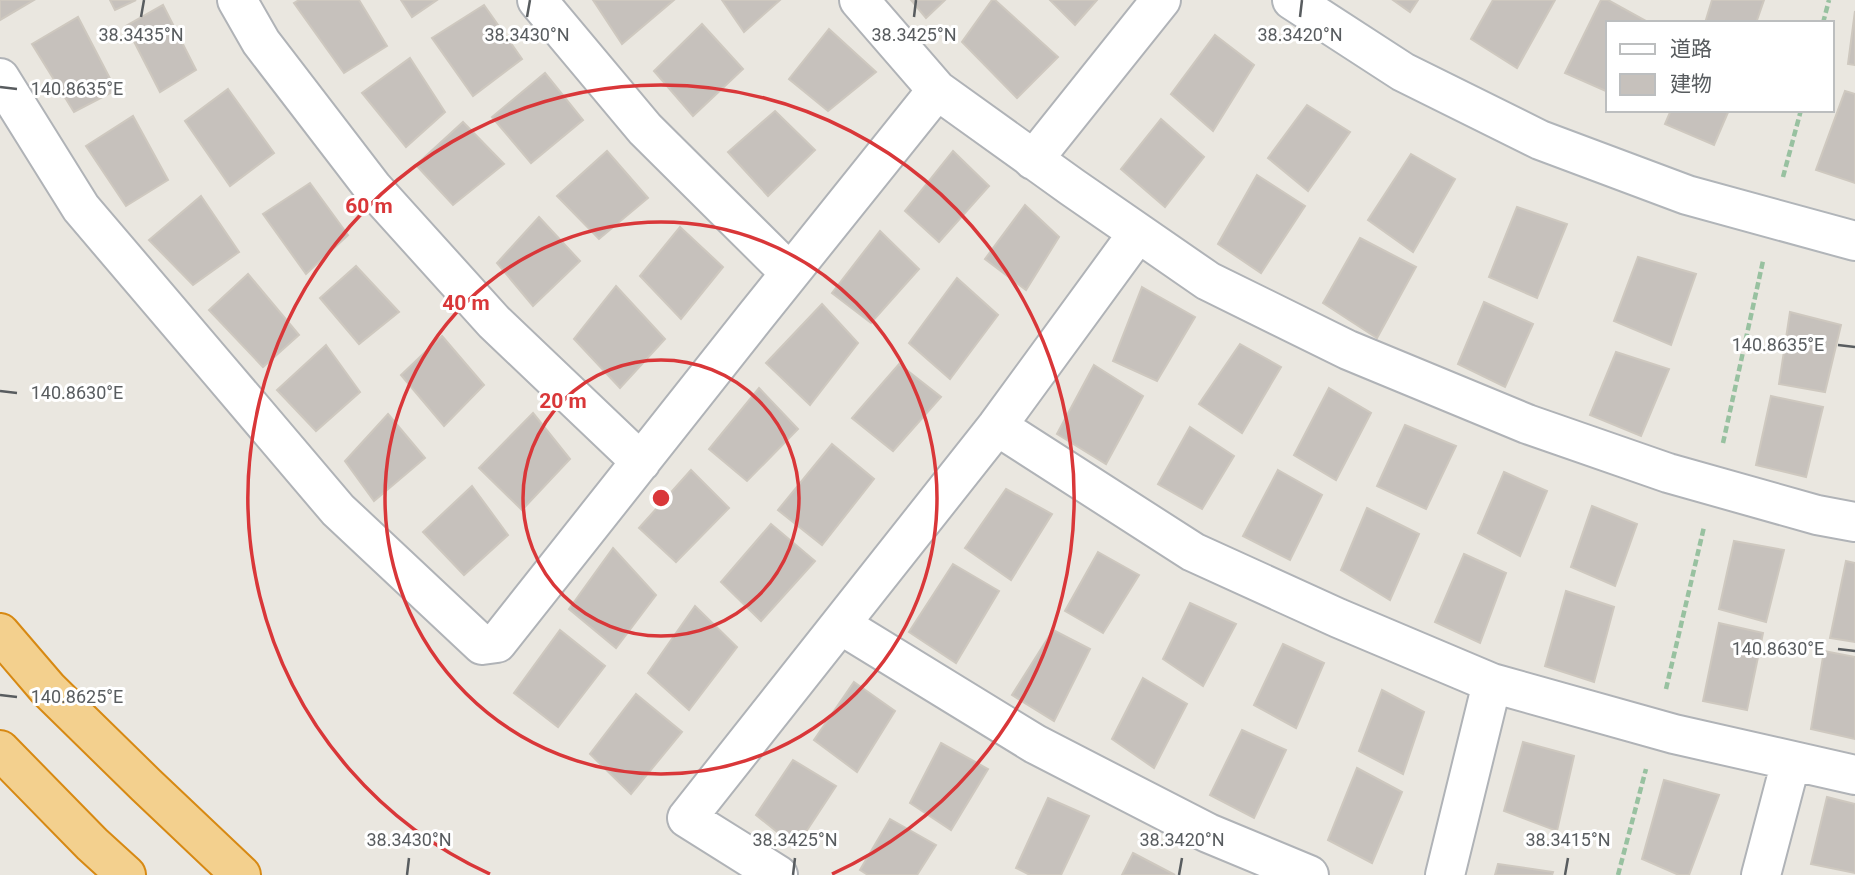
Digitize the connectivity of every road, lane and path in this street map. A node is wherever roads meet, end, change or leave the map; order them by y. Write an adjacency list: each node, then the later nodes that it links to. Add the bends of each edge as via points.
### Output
1 (237, 0): 15 (street, via 261,42 373,188 494,321)
2 (537, 0): 13 (street, via 645,129)
3 (859, 0): 9 (street)
4 (1161, 0): 10 (street)
5 (1292, 0): 12 (street, via 1403,72 1540,139 1687,195)
6 (1829, 0): 7 (path)
7 (1824, 21)
8 (0, 78): 15 (street, via 81,208 295,460 338,510 482,645 497,643)
9 (937, 90): 10 (street); 13 (street)
10 (1033, 160): 11 (street)
11 (1138, 233): 14 (street); 16 (street, via 1208,281 1348,350 1527,424 1668,473)
12 (1855, 241)
13 (790, 273): 15 (street)
14 (997, 426): 17 (street); 19 (street, via 1193,552)
15 (641, 462)
16 (1855, 522)
17 (841, 625): 25 (street, via 687,818); 26 (street, via 1035,744 1208,833)
18 (0, 633): 24 (highway, via 48,689)
19 (1492, 683): 21 (street); 27 (street)
20 (0, 750): 23 (highway)
21 (1791, 761): 22 (street); 28 (street)
22 (1855, 775)
23 (126, 875)
24 (242, 875)
25 (778, 875)
26 (1309, 875)
27 (1445, 875)
28 (1761, 875)

